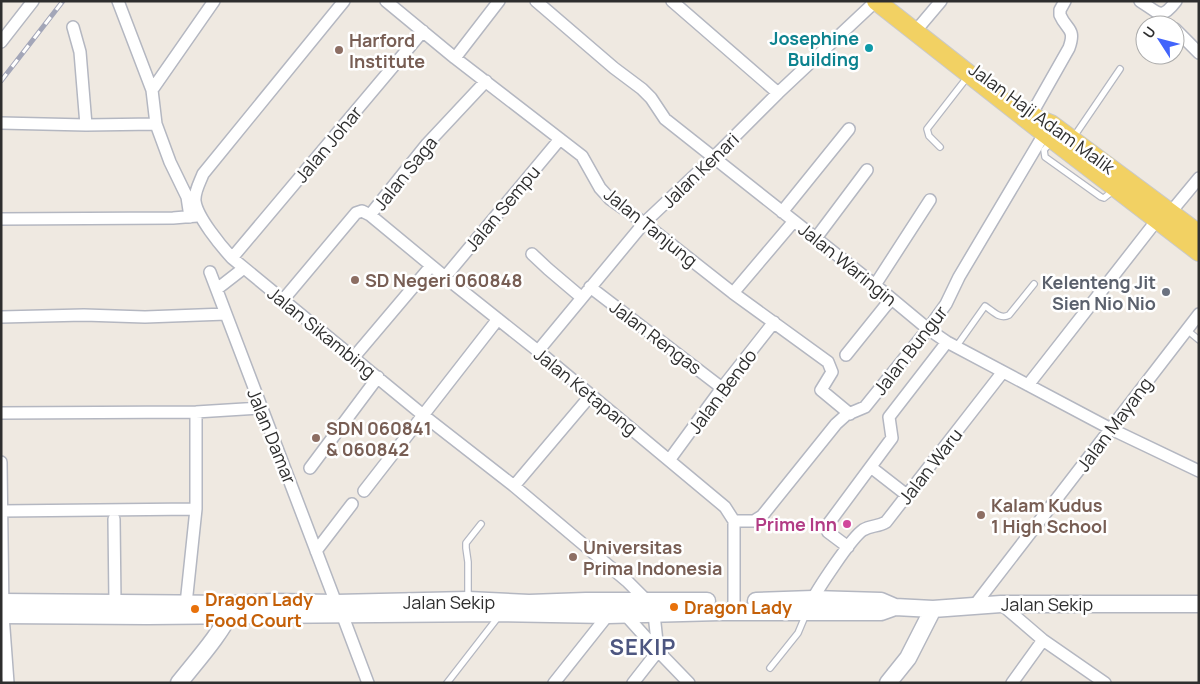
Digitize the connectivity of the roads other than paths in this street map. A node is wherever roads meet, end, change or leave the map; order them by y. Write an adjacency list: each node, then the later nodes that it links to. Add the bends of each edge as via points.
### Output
1 (33, 1): 20 (street)
2 (118, 1): 26 (street)
3 (214, 1): 26 (street)
4 (344, 1): 43 (street, Jalan Sikambing, via 203,174 195,200)
5 (498, 1): 22 (street)
6 (536, 1): 37 (street, Jalan Waringin, via 642,89 665,119)
7 (876, 1): 18 (main road); 27 (street, Jalan Kenari)
8 (885, 1): 18 (main road, Jalan Haji Adam Malik)
9 (941, 1): 18 (street)
10 (1065, 1): 28 (street, via 1060,15 1072,38)
11 (1140, 1): 15 (street)
12 (1176, 1): 15 (street)
13 (392, 3): 17 (street, Jalan Tanjung)
14 (676, 3): 27 (street)
15 (1164, 13)
16 (72, 27): 31 (street, via 80,52)
17 (423, 31): 22 (street, Jalan Tanjung); 52 (street, Jalan Johar)
18 (924, 33): 24 (main road, Jalan Haji Adam Malik)
19 (1185, 39): 21 (street)
20 (1, 42)
21 (1199, 52)
22 (455, 58): 25 (street, Jalan Tanjung)
23 (1120, 70): 35 (lane)
24 (971, 72): 28 (main road, Jalan Haji Adam Malik); 33 (main road, Jalan Haji Adam Malik); 36 (lane, via 927,129)
25 (486, 81): 34 (street, Jalan Tanjung); 42 (street, Jalan Saga, via 427,144)
26 (152, 90): 30 (street)
27 (778, 93): 37 (street, Jalan Kenari)
28 (1032, 115): 33 (main road, Jalan Haji Adam Malik)
29 (1, 124): 31 (street)
30 (156, 124): 31 (street); 43 (street)
31 (86, 125)
32 (849, 129): 41 (street)
33 (1049, 132): 35 (main road, Jalan Haji Adam Malik); 44 (main road, Jalan Haji Adam Malik, via 1115,188); 72 (street, Jalan Bungur)
34 (560, 139): 47 (street, Jalan Tanjung, via 582,156 605,194); 56 (street, Jalan Sempu)
35 (1072, 139): 44 (main road, Jalan Haji Adam Malik)
36 (940, 147)
37 (714, 157): 41 (street, Jalan Waringin); 47 (street, Jalan Kenari)
38 (867, 170): 49 (street)
39 (1199, 178): 44 (street)
40 (930, 200): 57 (street)
41 (782, 212): 46 (street, Jalan Waringin)
42 (370, 215): 53 (street, Jalan Ketapang); 64 (street, Jalan Saga, via 362,211 356,213)
43 (196, 216): 45 (street); 52 (street, Jalan Sikambing)
44 (1164, 217): 48 (main road, Jalan Haji Adam Malik); 50 (main road, Jalan Haji Adam Malik); 81 (street)
45 (1, 219)
46 (794, 221): 49 (street, Jalan Waringin); 61 (street)
47 (644, 223): 59 (street, Jalan Kenari); 61 (street, Jalan Tanjung)
48 (1199, 234)
49 (816, 238): 57 (street, Jalan Waringin)
50 (1199, 252)
51 (532, 254): 62 (street)
52 (232, 258): 54 (street, Jalan Sikambing)
53 (431, 266): 56 (street, Jalan Ketapang); 78 (street)
54 (244, 268): 60 (street); 64 (street, Jalan Sikambing)
55 (210, 272): 60 (street, Jalan Damar)
56 (444, 277): 69 (street, Jalan Ketapang)
57 (875, 284): 63 (street, Jalan Waringin)
58 (1034, 284): 75 (lane, via 1005,317 985,306)
59 (590, 287): 62 (street, Jalan Kenari); 82 (street, Jalan Rengas)
60 (217, 289): 66 (street, Jalan Damar)
61 (733, 293): 70 (street, Jalan Tanjung)
62 (581, 297): 76 (street, Jalan Kenari)
63 (891, 299): 72 (street, Jalan Waringin); 77 (street)
64 (283, 300): 78 (street, Jalan Sikambing)
65 (1, 309): 68 (street)
66 (226, 314): 68 (street); 84 (street, Jalan Damar)
67 (1199, 314): 73 (street, Jalan Mayang)
68 (1, 317): 71 (street)
69 (498, 319): 76 (street, Jalan Ketapang); 88 (street)
70 (774, 322): 82 (street, Jalan Bendo); 87 (street, Jalan Tanjung, via 830,365 832,372 821,389)
71 (1, 325)
72 (928, 329): 75 (street, Jalan Waringin); 87 (street, Jalan Bungur, via 865,407)
73 (1186, 330): 74 (lane); 89 (street, Jalan Mayang)
74 (1199, 340)
75 (951, 344): 79 (street, Jalan Waringin); 93 (street, via 889,417 892,438)
76 (538, 351): 83 (street, Jalan Ketapang)
77 (846, 355)
78 (354, 358): 80 (street, Jalan Sikambing)
79 (1002, 373): 81 (street, Jalan Waringin); 97 (street, Jalan Waru)
80 (378, 377): 88 (street, Jalan Sikambing); 92 (street)
81 (1028, 384): 89 (street, Jalan Waringin)
82 (722, 388): 90 (street, Jalan Bendo)
83 (591, 395): 90 (street, Jalan Ketapang); 95 (street)
84 (261, 408): 85 (street); 105 (street, Jalan Damar)
85 (196, 412): 86 (street); 99 (street)
86 (1, 413)
87 (850, 414): 102 (street, Jalan Bungur, via 836,424 762,516 754,522)
88 (423, 415): 95 (street, Jalan Sikambing); 96 (street)
89 (1111, 428): 94 (street, Jalan Waringin); 112 (street, Jalan Mayang)
90 (670, 460): 102 (street, Jalan Ketapang, via 725,506)
91 (1, 462): 100 (street)
92 (310, 468)
93 (872, 468): 97 (street); 104 (street, via 827,528)
94 (1199, 471)
95 (514, 486): 114 (street, Jalan Sikambing, via 612,567)
96 (364, 491)
97 (908, 496): 104 (street, Jalan Waru, via 886,522 863,530)
98 (352, 504): 105 (street)
99 (196, 509): 100 (street); 108 (street)
100 (2, 511): 117 (street)
101 (114, 519): 107 (street)
102 (734, 521): 106 (street)
103 (481, 524): 113 (lane, via 466,543)
104 (848, 547): 111 (street, Jalan Waru)
105 (316, 551): 115 (street, Jalan Damar)
106 (734, 602): 111 (street, Jalan Sekip); 114 (street, Jalan Sekip)
107 (115, 603): 108 (street, Jalan Sekip); 117 (street, Jalan Sekip)
108 (186, 604): 119 (street, Jalan Sekip)
109 (1001, 604): 110 (street, Jalan Sekip); 112 (street, Jalan Sekip); 121 (street)
110 (1199, 604)
111 (810, 605): 114 (street, Jalan Sekip); 118 (street, Jalan Sekip, via 880,612 895,607); 123 (lane, via 798,633)
112 (974, 606): 118 (street, Jalan Sekip)
113 (467, 607): 115 (street, Jalan Sekip); 116 (street, Jalan Sekip)
114 (650, 607): 120 (street, Jalan Sekip); 122 (street)
115 (339, 608): 119 (street, Jalan Sekip); 126 (street, Jalan Damar)
116 (501, 608): 120 (street, Jalan Sekip); 127 (lane)
117 (2, 609): 119 (street, Jalan Sekip); 124 (street)
118 (933, 609): 131 (street, via 908,658)
119 (232, 610): 125 (street)
120 (616, 610): 122 (street); 128 (street)
121 (1043, 640): 132 (street); 133 (street)
122 (658, 652): 129 (street); 130 (street)
123 (770, 668)
124 (8, 683)
125 (179, 683)
126 (368, 683)
127 (447, 683)
128 (554, 683)
129 (633, 683)
130 (689, 683)
131 (888, 683)
132 (1012, 683)
133 (1105, 683)

